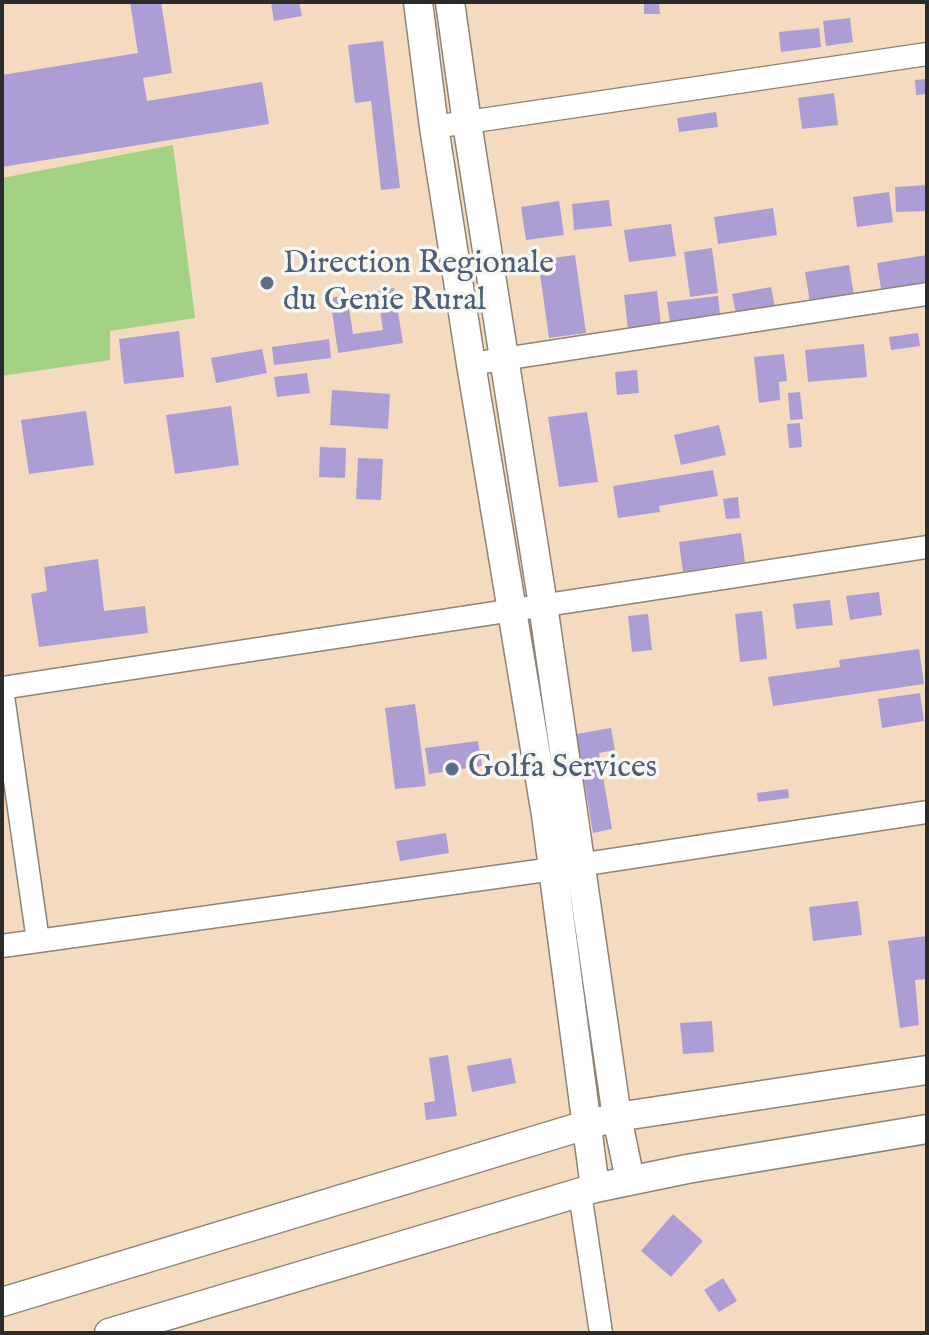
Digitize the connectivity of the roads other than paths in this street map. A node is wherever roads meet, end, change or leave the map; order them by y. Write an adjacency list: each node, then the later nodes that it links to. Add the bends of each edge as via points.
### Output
1 (418, 2): 5 (street)
2 (450, 2): 4 (street)
3 (927, 54): 4 (street)
4 (467, 123): 5 (street); 7 (street)
5 (434, 127): 8 (street)
6 (927, 294): 7 (street)
7 (505, 358): 8 (street); 10 (street)
8 (471, 364): 11 (street)
9 (927, 547): 10 (street)
10 (543, 605): 11 (street); 14 (street)
11 (512, 610): 12 (street); 14 (street)
12 (2, 689): 15 (street)
13 (927, 812): 14 (street)
14 (566, 867): 15 (street); 18 (street); 19 (street)
15 (38, 941): 16 (street)
16 (2, 946)
17 (927, 1070): 18 (street)
18 (617, 1117): 19 (street); 21 (street)
19 (586, 1125): 22 (street); 23 (street)
20 (927, 1129): 21 (street)
21 (630, 1180): 22 (street)
22 (587, 1191): 24 (street); 25 (street)
23 (2, 1302)
24 (109, 1333)
25 (601, 1333)

